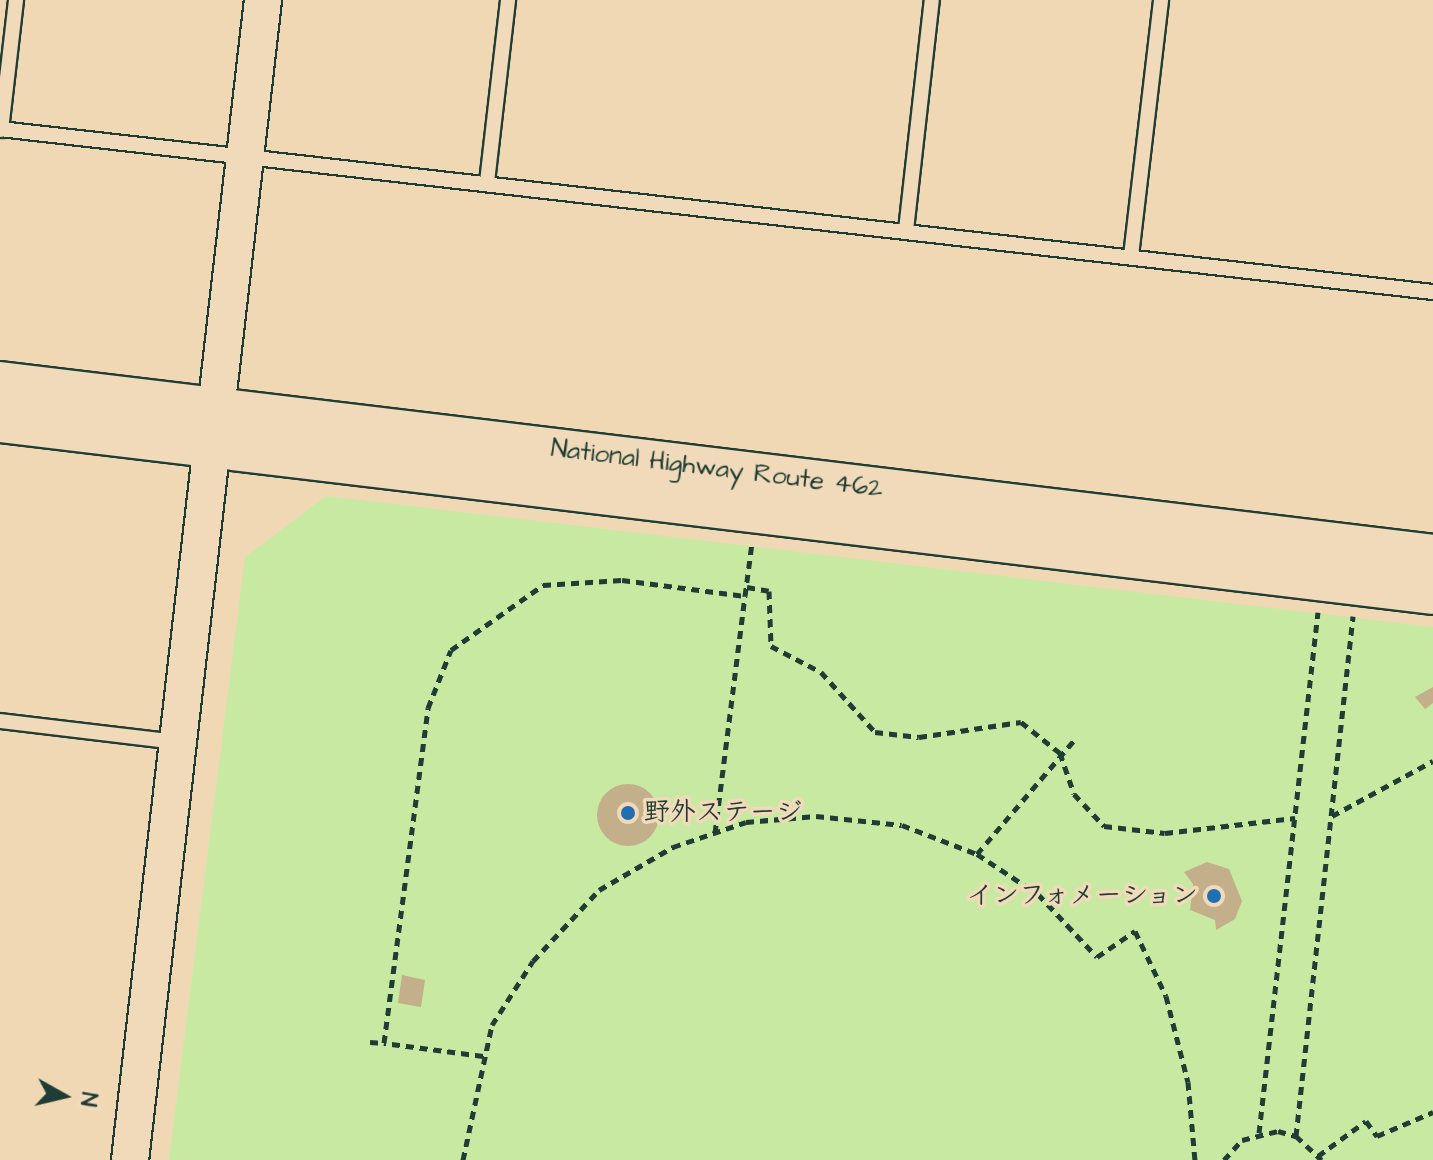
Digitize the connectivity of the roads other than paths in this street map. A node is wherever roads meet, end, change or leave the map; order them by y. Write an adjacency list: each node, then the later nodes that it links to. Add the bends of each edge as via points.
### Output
1 (16, 0): 6 (lane)
2 (263, 0): 7 (street)
3 (508, 0): 8 (lane)
4 (932, 0): 9 (lane)
5 (1161, 0): 10 (lane)
6 (1, 130): 7 (lane)
7 (246, 155): 8 (lane); 14 (street)
8 (487, 182): 9 (lane)
9 (906, 230): 10 (lane)
10 (1131, 256): 11 (lane)
11 (1433, 292)
12 (0, 384): 14 (highway, National Highway Route 462)
13 (0, 420): 14 (highway, National Highway Route 462)
14 (214, 426): 15 (highway, National Highway Route 462); 16 (highway, National Highway Route 462); 18 (street)
15 (1433, 557)
16 (1433, 592)
17 (0, 721): 18 (lane)
18 (177, 742): 19 (street)
19 (130, 1160)

